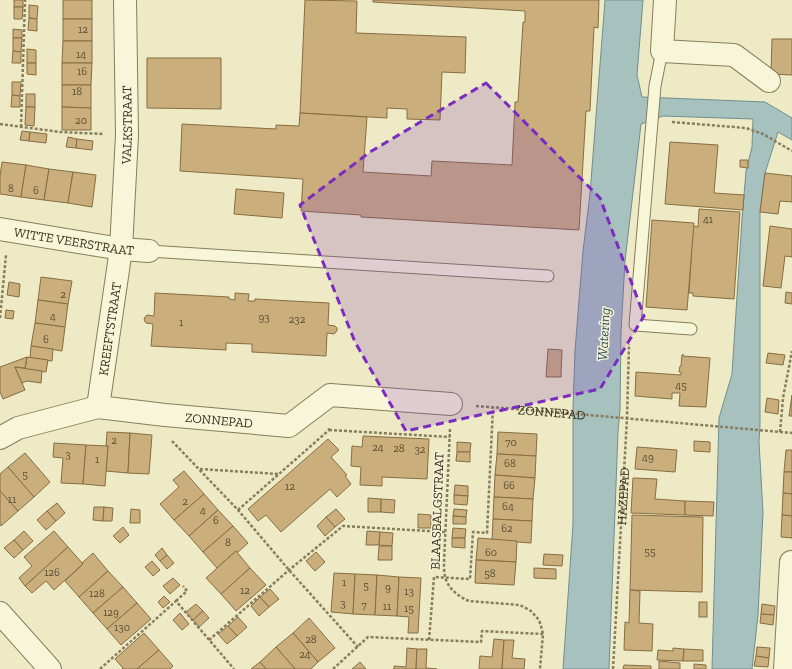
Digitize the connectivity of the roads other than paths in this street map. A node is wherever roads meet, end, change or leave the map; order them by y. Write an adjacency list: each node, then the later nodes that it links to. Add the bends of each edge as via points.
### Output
1 (124, 0): 6 (street, VALKSTRAAT, via 127,135)
2 (665, 0): 3 (street)
3 (662, 51): 4 (street, via 734,55); 9 (lane, via 655,86 635,325)
4 (769, 81)
5 (4, 230): 6 (street, WITTE VEERSTRAAT)
6 (121, 249): 7 (street, WITTE VEERSTRAAT); 11 (street, KREEFTSTRAAT)
7 (149, 251): 8 (lane)
8 (548, 276)
9 (691, 329)
10 (451, 404): 11 (street, ZONNEPAD, via 330,395 289,426)
11 (98, 407): 12 (street, via 18,428)
12 (0, 438)
13 (792, 562): 16 (street)
14 (0, 613): 15 (street)
15 (50, 669)
16 (785, 669)

